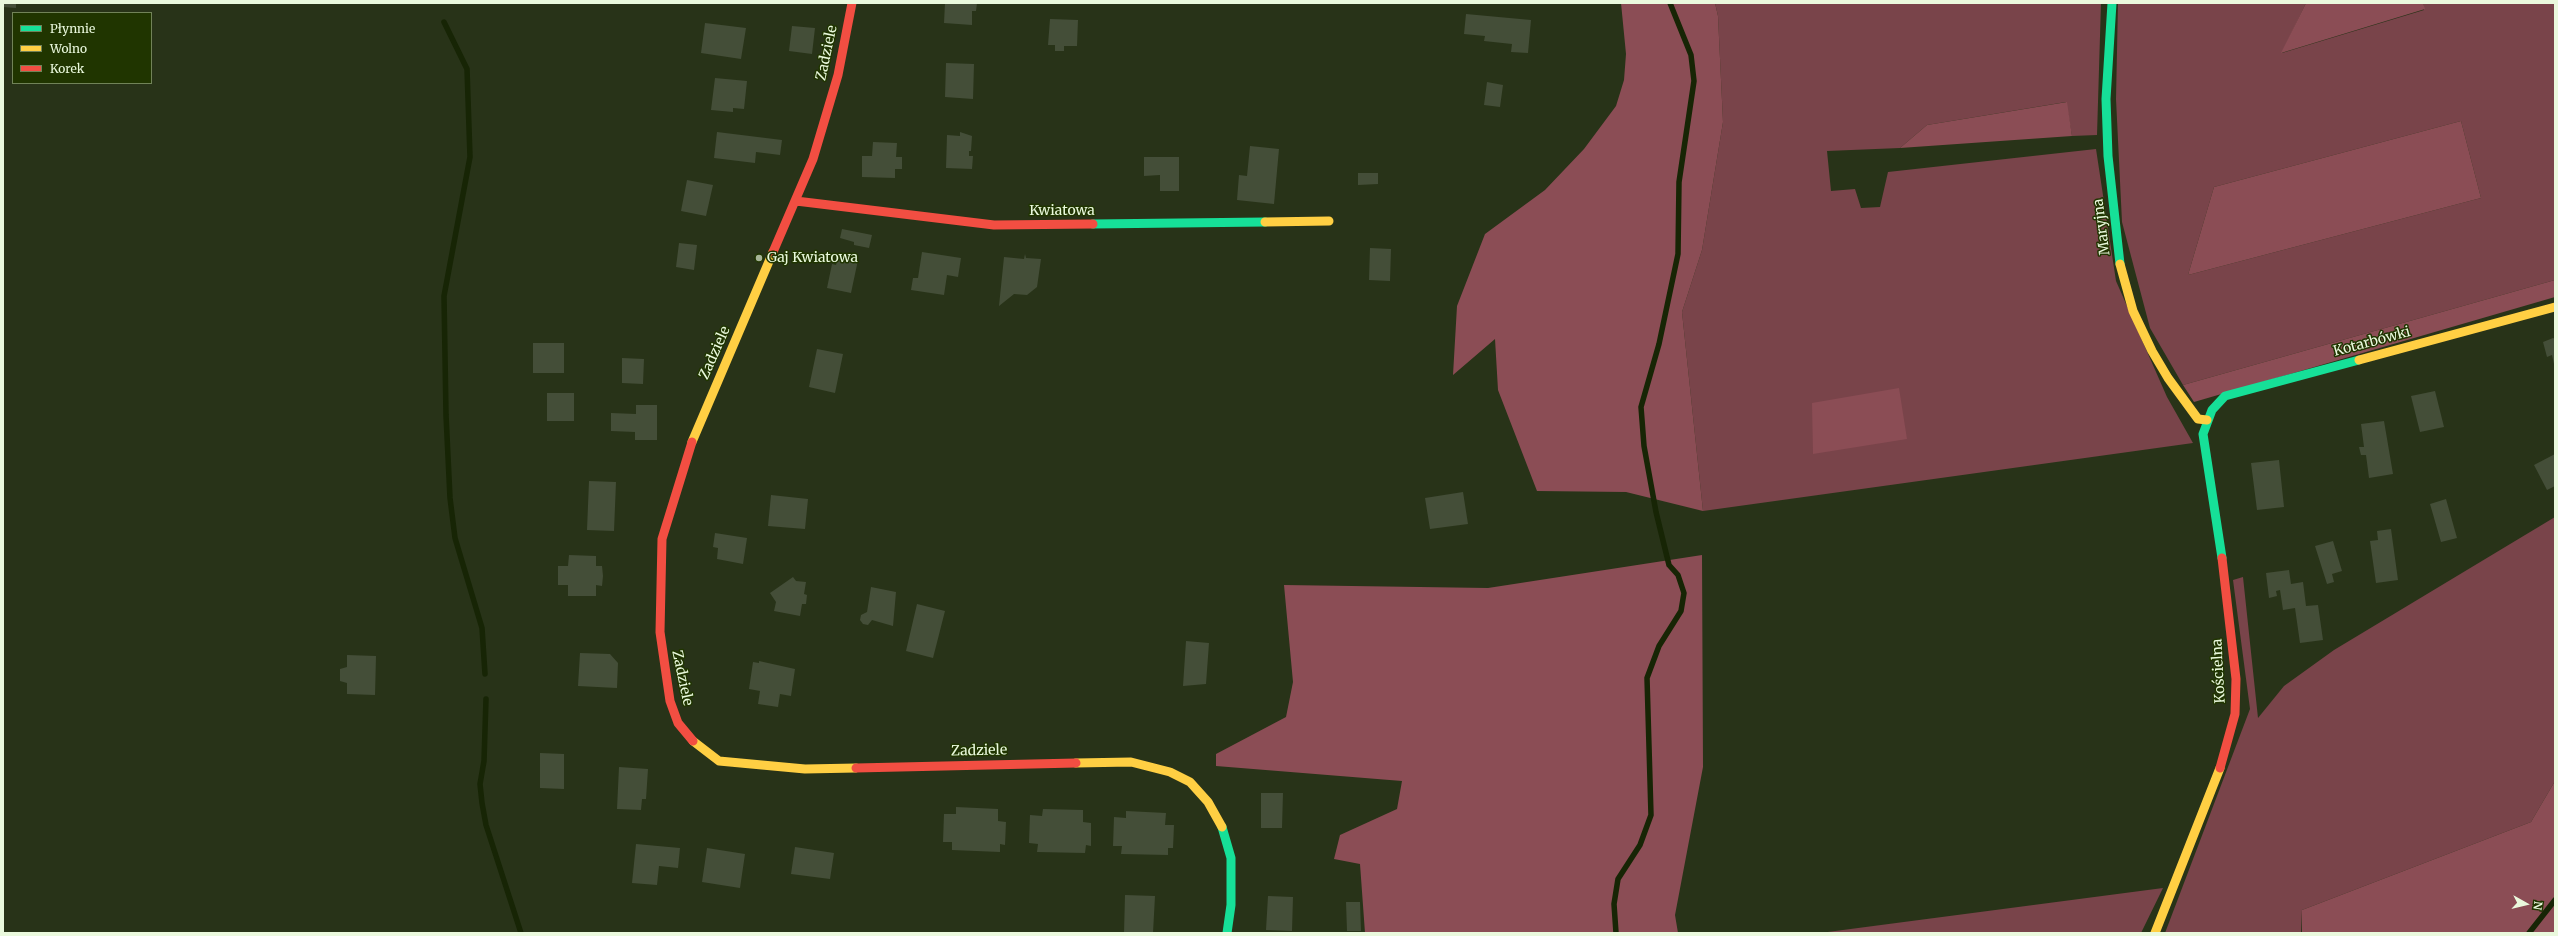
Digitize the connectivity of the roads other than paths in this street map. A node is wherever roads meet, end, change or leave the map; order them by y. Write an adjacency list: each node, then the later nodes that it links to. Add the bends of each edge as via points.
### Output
1 (852, 3): 3 (street, Zadziele, via 829,106 813,159)
2 (2112, 3): 6 (street, Maryjna, via 2106,106 2108,156 2120,266 2133,311 2152,351 2198,419)
3 (796, 201): 4 (street, Kwiatowa, via 994,225); 7 (street, Zadziele, via 686,457 662,539 660,632 670,701 678,723 703,751 719,761 744,765 805,769 1131,762 1170,772 1190,782 1208,802 1222,826 1231,858)
4 (1329, 221)
5 (2555, 307): 6 (street, Kotarbówki, via 2225,396)
6 (2207, 420): 8 (street, Kościelna, via 2203,434 2228,596 2236,679 2235,714 2226,752)
7 (1228, 933)
8 (2155, 933)

